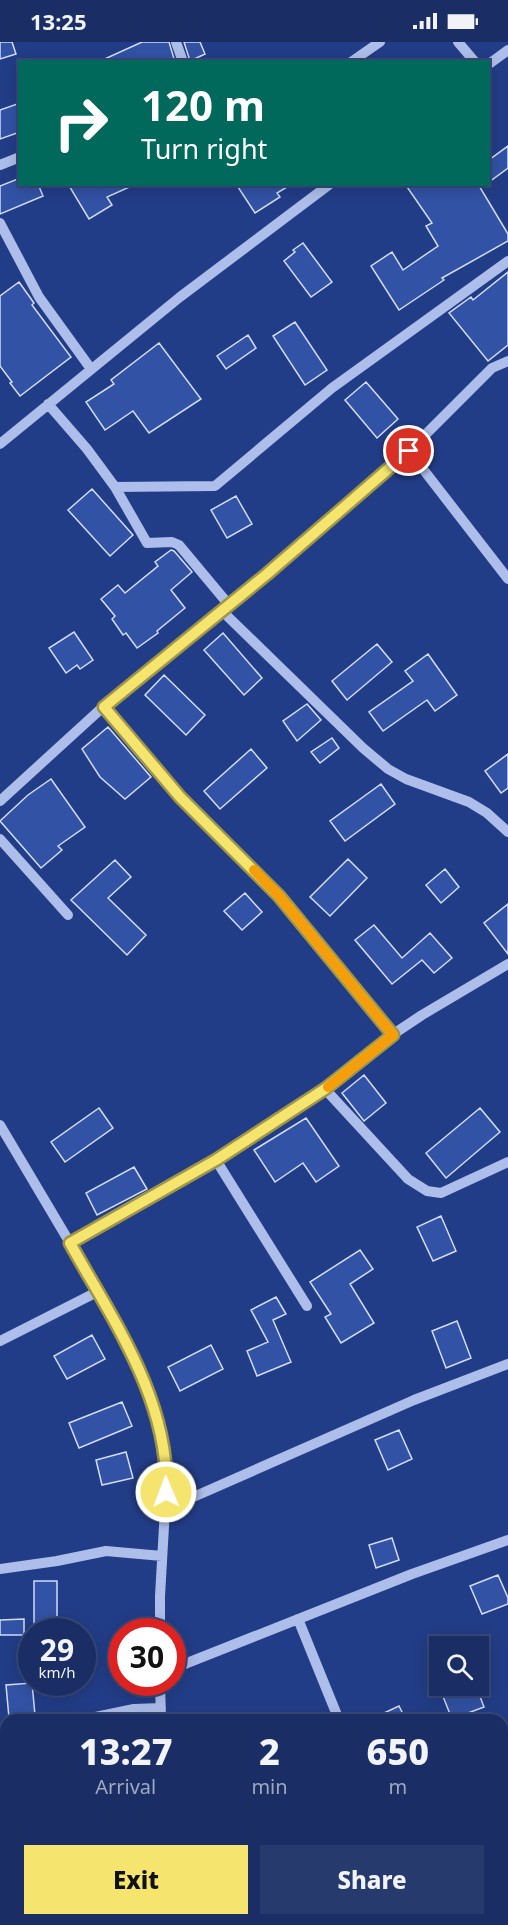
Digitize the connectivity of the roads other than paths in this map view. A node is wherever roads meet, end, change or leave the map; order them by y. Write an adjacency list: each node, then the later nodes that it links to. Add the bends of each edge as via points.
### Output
1 (176, 42): 5 (street)
2 (380, 42): 6 (street)
3 (458, 42): 7 (street)
4 (508, 50): 8 (street)
5 (182, 60)
6 (354, 60)
7 (473, 60)
8 (490, 63)
9 (18, 158): 10 (street)
10 (0, 165)
11 (318, 188): 15 (street)
12 (0, 223): 15 (street, via 39,297)
13 (508, 261): 19 (street, via 332,388 215,486)
14 (508, 361): 18 (street, via 492,368)
15 (91, 369): 16 (street)
16 (48, 404): 17 (street); 19 (street)
17 (0, 444)
18 (409, 451): 20 (street); 21 (street)
19 (115, 487): 21 (street, via 147,543 179,545)
20 (508, 579)
21 (226, 608): 22 (street); 24 (street, via 388,769 469,802)
22 (104, 707): 23 (street); 28 (street, via 180,797 279,896)
23 (0, 801)
24 (508, 832)
25 (0, 839): 26 (street)
26 (68, 915)
27 (508, 964): 28 (street)
28 (393, 1035): 29 (street)
29 (325, 1089): 31 (street); 32 (street, via 408,1179 427,1191 441,1192)
30 (0, 1125): 33 (street)
31 (216, 1160): 33 (street); 35 (street)
32 (508, 1162)
33 (70, 1243): 34 (street)
34 (98, 1292): 36 (street); 38 (street, via 147,1385 164,1448)
35 (306, 1306)
36 (0, 1341)
37 (508, 1364): 38 (street, via 414,1400)
38 (166, 1509): 40 (street)
39 (508, 1540): 43 (street)
40 (162, 1556): 41 (street, via 106,1551); 42 (street)
41 (0, 1569)
42 (160, 1618)
43 (298, 1619): 44 (street); 49 (street)
44 (186, 1663)
45 (161, 1696): 46 (street)
46 (161, 1708): 47 (street); 48 (street)
47 (110, 1714)
48 (162, 1714)
49 (337, 1714)

